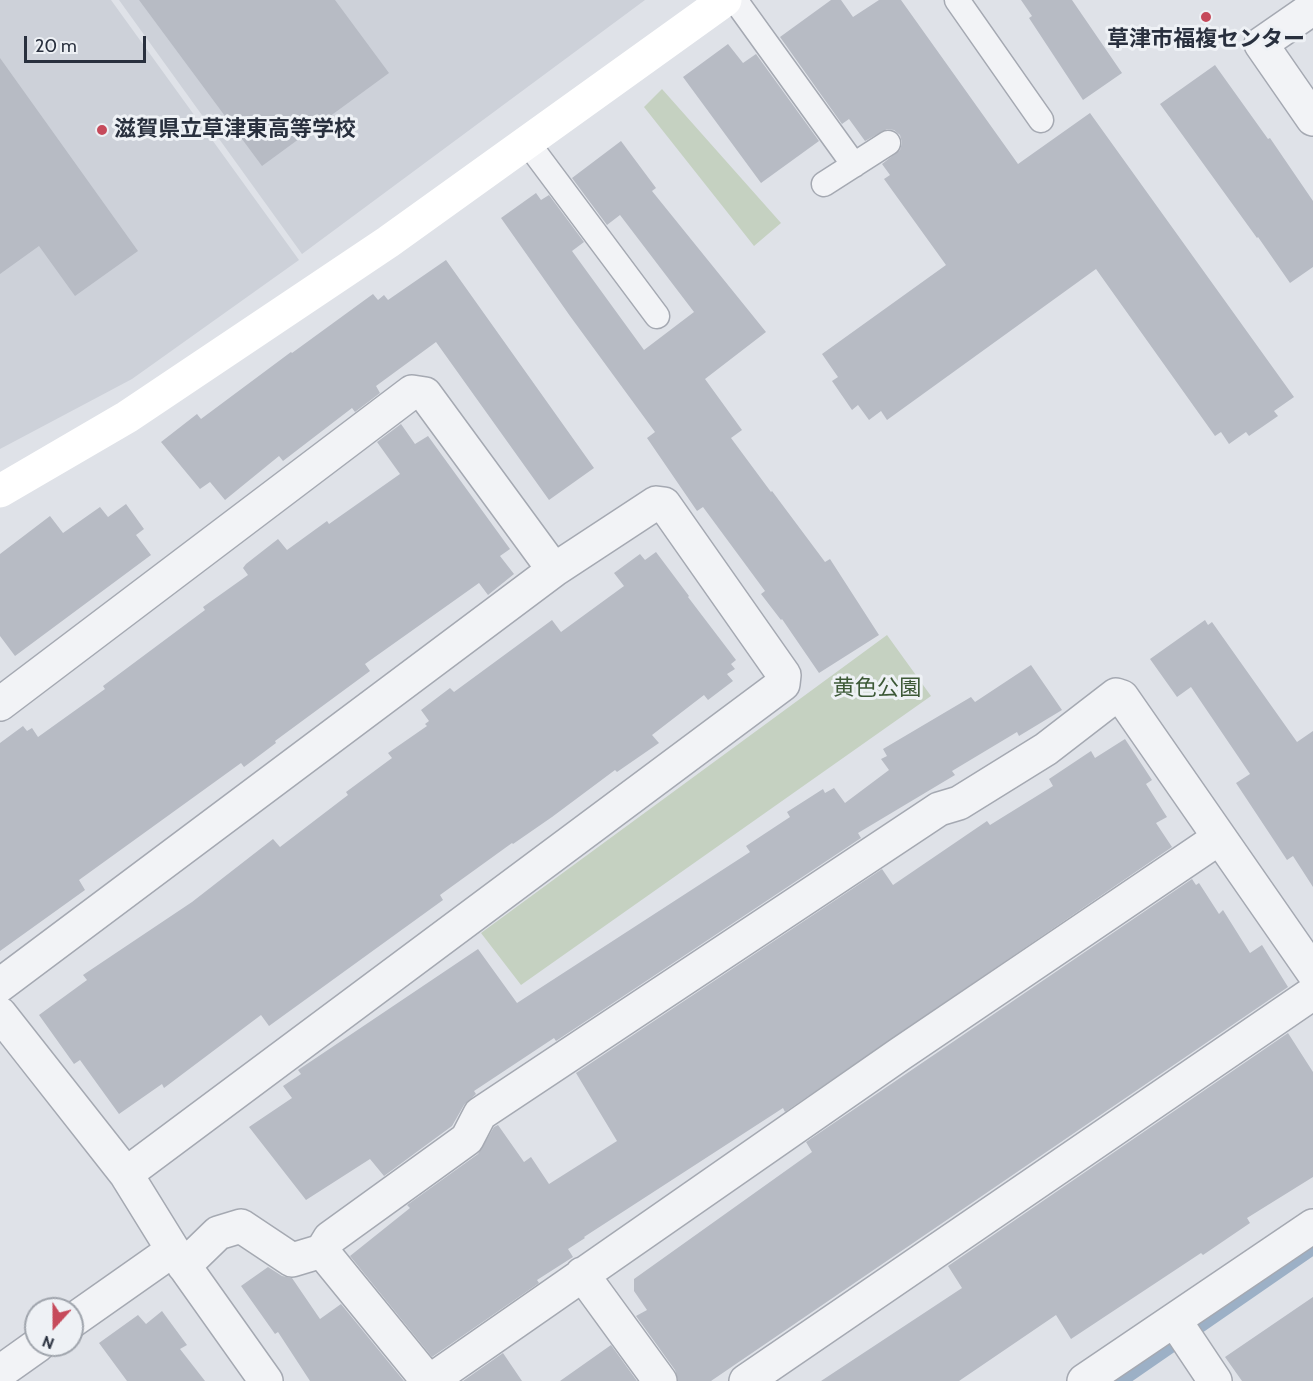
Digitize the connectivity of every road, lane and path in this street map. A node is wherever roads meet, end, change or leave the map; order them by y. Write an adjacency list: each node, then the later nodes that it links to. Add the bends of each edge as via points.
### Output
1 (725, 0): 7 (street)
2 (735, 0): 9 (lane)
3 (957, 0): 6 (lane)
4 (1313, 8): 5 (street, via 1261,44)
5 (1313, 119)
6 (1041, 120)
7 (527, 142): 11 (lane); 12 (street, via 388,242 127,417)
8 (888, 142): 9 (lane)
9 (854, 165): 10 (lane)
10 (824, 184)
11 (657, 316)
12 (0, 491)
13 (554, 570): 14 (street, via 425,394 412,392); 17 (street); 20 (street, via 656,503 664,504 784,675 783,684)
14 (0, 704)
15 (1219, 838): 16 (street); 22 (street, via 1122,697 1116,695 1046,749 959,803 939,809 480,1114 467,1139 330,1239); 24 (street)
16 (1313, 972)
17 (0, 984)
18 (1313, 993): 31 (street)
19 (0, 1014): 20 (street)
20 (126, 1174): 23 (street)
21 (1313, 1226): 26 (street)
22 (322, 1251): 23 (street, via 292,1260 242,1226 218,1233); 24 (street, via 424,1376 434,1379)
23 (178, 1258): 25 (street); 29 (street)
24 (582, 1274): 30 (street)
25 (84, 1314)
26 (1175, 1321): 32 (street); 33 (street)
27 (24, 1355): 28 (street)
28 (0, 1372)
29 (267, 1381)
30 (660, 1381)
31 (746, 1381)
32 (1084, 1381)
33 (1215, 1381)

